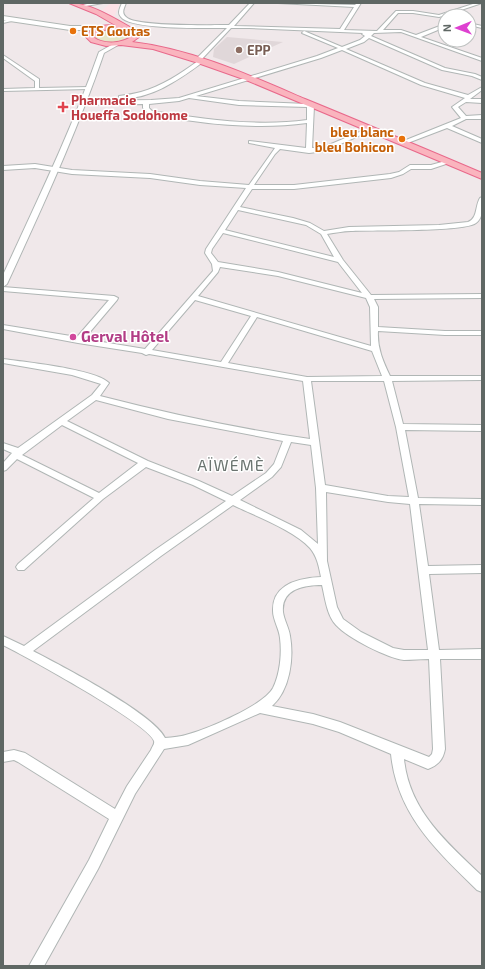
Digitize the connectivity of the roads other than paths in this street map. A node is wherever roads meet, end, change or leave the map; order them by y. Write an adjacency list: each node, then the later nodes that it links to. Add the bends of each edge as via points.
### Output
1 (72, 3): 8 (main road)
2 (102, 3): 8 (street); 10 (street)
3 (124, 3): 16 (street, via 122,16 126,20 138,23)
4 (252, 3): 16 (street)
5 (280, 3): 7 (street)
6 (480, 3): 9 (street)
7 (358, 4): 22 (street)
8 (80, 6): 10 (main road)
9 (464, 8)
10 (91, 10): 14 (main road)
11 (437, 16): 24 (street, via 397,12 385,27)
12 (3, 18): 13 (main road)
13 (15, 19): 15 (street); 17 (main road)
14 (112, 21): 18 (main road); 19 (main road)
15 (3, 22)
16 (230, 27): 21 (street); 34 (street)
17 (70, 28): 18 (main road); 28 (main road)
18 (104, 28): 19 (main road); 28 (main road, via 97,30)
19 (127, 28): 25 (main road, via 133,30)
20 (437, 28): 26 (street)
21 (296, 29): 22 (street); 31 (street)
22 (341, 31): 23 (street)
23 (360, 32): 24 (street); 27 (street)
24 (376, 32): 26 (street, via 401,31); 27 (street)
25 (137, 36): 29 (main road, via 128,42); 30 (main road)
26 (418, 36): 35 (street)
27 (368, 37): 31 (street); 37 (street, via 444,69)
28 (92, 38): 29 (main road, via 106,44); 32 (street)
29 (118, 43): 30 (main road); 32 (street)
30 (150, 46): 34 (main road)
31 (343, 48): 36 (street); 43 (street, via 388,70)
32 (102, 52): 38 (street)
33 (3, 56): 40 (street, via 37,80)
34 (200, 60): 36 (main road); 44 (street, via 169,81 141,94)
35 (482, 60)
36 (249, 78): 42 (street); 47 (main road)
37 (482, 79)
38 (89, 88): 40 (street); 44 (street)
39 (482, 88): 43 (street)
40 (37, 89): 41 (street)
41 (3, 90)
42 (186, 96): 46 (street); 47 (street, via 239,103)
43 (467, 99): 45 (street); 49 (street, via 455,108)
44 (85, 100): 46 (street); 60 (street)
45 (482, 101)
46 (146, 102): 50 (street, via 146,108 150,112 192,119 279,124)
47 (310, 104): 50 (street); 52 (main road)
48 (482, 116): 49 (street)
49 (464, 118): 51 (street)
50 (310, 121): 57 (street)
51 (448, 126): 53 (street); 55 (street)
52 (371, 129): 55 (main road); 57 (street, via 325,148)
53 (482, 140)
54 (251, 142): 56 (street)
55 (403, 143): 58 (main road)
56 (280, 147): 57 (street); 62 (street, via 273,153)
57 (309, 151)
58 (449, 162): 61 (main road); 62 (street, via 431,167 410,167 396,175 377,178 294,187)
59 (3, 168): 60 (street, via 35,166)
60 (56, 169): 62 (street); 69 (street)
61 (482, 176)
62 (252, 187): 64 (street)
63 (482, 199): 66 (street, via 478,217 469,224 349,229)
64 (237, 208): 65 (street); 66 (street, via 291,219 308,224)
65 (221, 231): 67 (street); 68 (street, via 208,253)
66 (324, 233): 67 (street)
67 (340, 260): 73 (street)
68 (217, 264): 72 (street, via 216,271); 73 (street, via 278,274)
69 (3, 284)
70 (3, 289): 78 (street, via 114,298)
71 (482, 296): 73 (street)
72 (194, 297): 74 (street); 80 (street)
73 (369, 297): 76 (street, via 374,307)
74 (255, 315): 79 (street); 82 (street)
75 (3, 327): 78 (street)
76 (374, 329): 77 (street); 79 (street)
77 (482, 333)
78 (78, 341): 80 (street)
79 (375, 350): 85 (street)
80 (146, 352): 82 (street)
81 (3, 361): 86 (street, via 102,380 104,386)
82 (223, 365): 84 (street)
83 (482, 378): 85 (street)
84 (307, 379): 85 (street); 91 (street)
85 (386, 380): 88 (street)
86 (95, 397): 87 (street); 90 (street, via 160,415)
87 (60, 421): 93 (street); 94 (street)
88 (400, 426): 89 (street); 99 (street)
89 (482, 428)
90 (288, 440): 91 (street); 98 (street, via 278,465 269,475)
91 (316, 443): 96 (street)
92 (3, 446): 93 (street)
93 (17, 454): 95 (street); 97 (street)
94 (145, 463): 97 (street); 98 (street)
95 (3, 468)
96 (321, 488): 99 (street); 101 (street)
97 (100, 497): 102 (street)
98 (234, 501): 101 (street, via 298,533 314,546); 107 (street, via 158,553)
99 (414, 501): 100 (street); 104 (street)
100 (482, 502)
101 (323, 563): 105 (street)
102 (21, 567)
103 (482, 569): 104 (street)
104 (424, 570): 108 (street)
105 (327, 581): 108 (street, via 332,607 339,622 356,636 391,652 404,655); 110 (street, via 307,581 292,585 284,591 278,611 285,637 283,670 278,690 271,700)
106 (3, 640): 107 (street)
107 (25, 651): 111 (street, via 112,701 158,735)
108 (434, 654): 109 (street); 112 (street, via 438,758 428,763)
109 (482, 654)
110 (259, 708): 111 (street, via 188,740); 112 (street, via 340,727)
111 (160, 744): 114 (street)
112 (397, 750): 115 (street, via 403,785 422,823 438,843)
113 (3, 757): 114 (street, via 21,757)
114 (117, 817): 116 (street)
115 (482, 885)
116 (36, 966)

